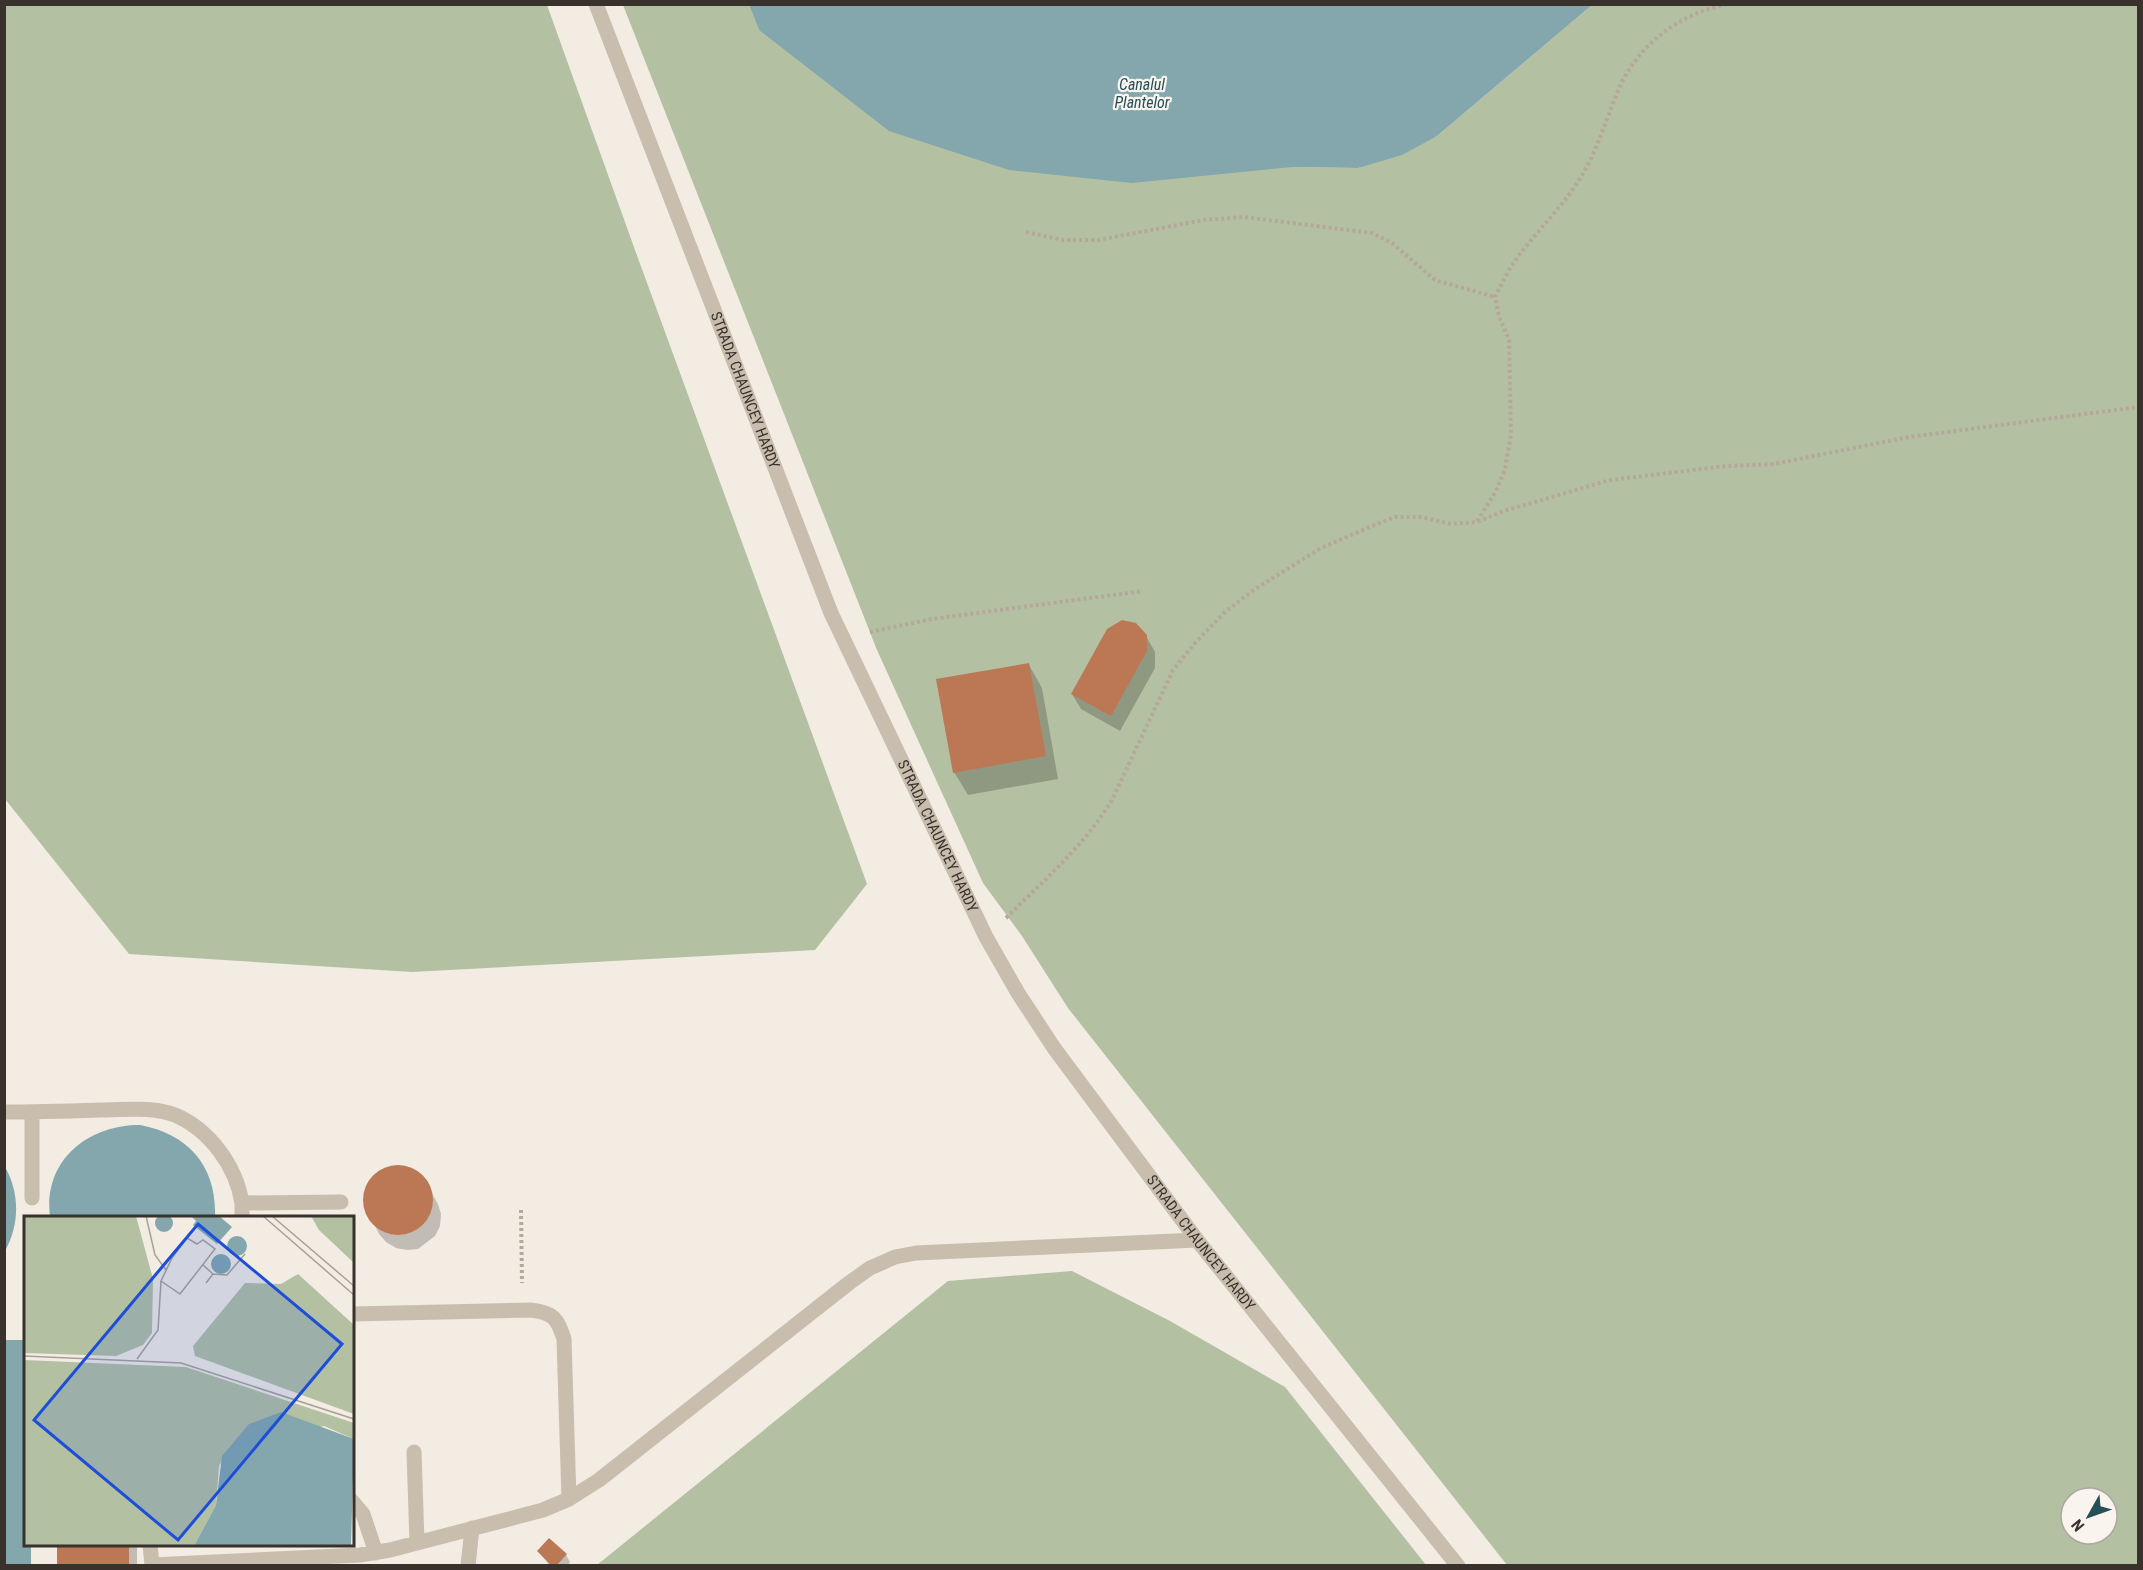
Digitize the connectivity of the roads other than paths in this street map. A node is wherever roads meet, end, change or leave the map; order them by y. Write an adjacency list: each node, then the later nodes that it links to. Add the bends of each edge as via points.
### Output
1 (596, 4): 7 (street, STRADA CHAUNCEY HARDY, via 831,613 986,937 1054,1048)
2 (4, 1112): 3 (street)
3 (32, 1112): 4 (street); 6 (street, via 142,1109 174,1115 200,1131 221,1153 239,1188)
4 (32, 1198)
5 (341, 1202): 6 (street)
6 (242, 1210)
7 (1197, 1240): 10 (street, via 895,1257 849,1283 599,1480); 18 (street, STRADA CHAUNCEY HARDY)
8 (354, 1314): 10 (street, via 523,1311 547,1312 559,1322 564,1339)
9 (414, 1452): 13 (street)
10 (569, 1499): 12 (street, via 543,1510)
11 (354, 1503): 15 (street, via 363,1514)
12 (472, 1528): 13 (street); 17 (street)
13 (417, 1542): 15 (street)
14 (150, 1546): 16 (street)
15 (376, 1552): 16 (street)
16 (152, 1565)
17 (468, 1566)
18 (1458, 1566)

